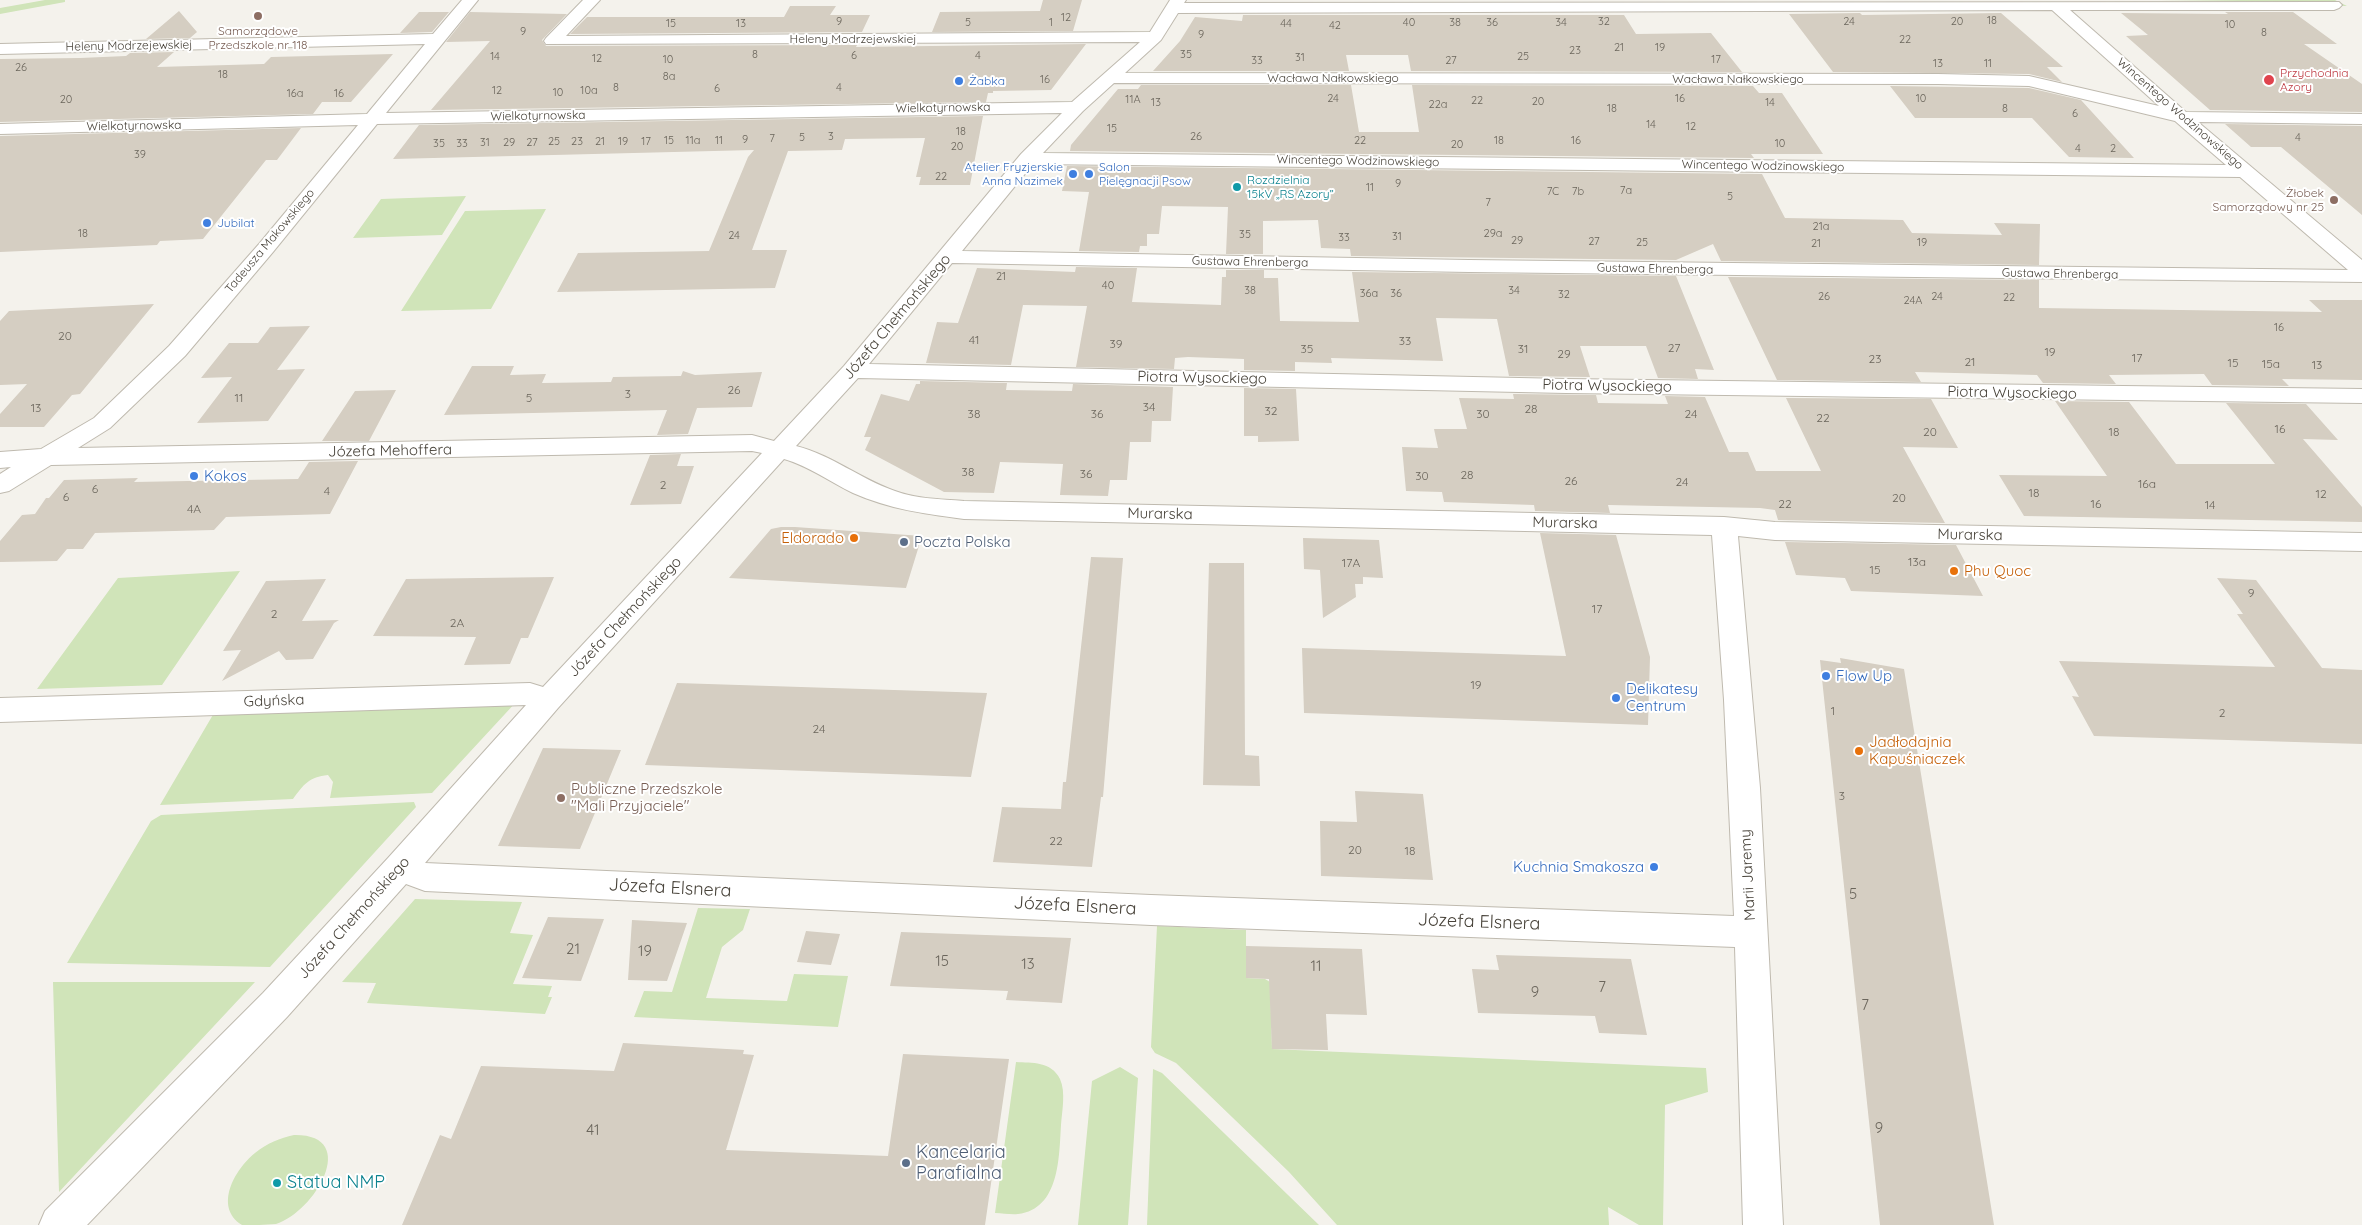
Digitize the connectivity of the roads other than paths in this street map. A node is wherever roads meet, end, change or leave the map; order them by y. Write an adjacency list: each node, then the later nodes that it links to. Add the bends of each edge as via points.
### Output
1 (470, 0): 8 (street, Tadeusza Makowskiego)
2 (592, 0): 7 (street, Heleny Modrzejewskiej, via 552,41)
3 (2138, 3): 5 (street); 6 (street)
4 (1176, 4): 6 (street); 7 (street, Józefa Chełmońskiego)
5 (2334, 5)
6 (2056, 6): 12 (street, Wincentego Wodzinowskiego)
7 (1154, 36): 10 (street, Józefa Chełmońskiego)
8 (438, 39): 9 (street, Heleny Modrzejewskiej); 13 (street, Tadeusza Makowskiego)
9 (0, 49)
10 (1110, 78): 11 (street, Józefa Chełmońskiego); 12 (street, Wacława Nałkowskiego, via 2029,81)
11 (1077, 107): 13 (street, Wielkotyrnowska); 16 (street, Józefa Chełmońskiego)
12 (2181, 117): 14 (street, Wacława Nałkowskiego); 17 (street, Wincentego Wodzinowskiego)
13 (370, 119): 15 (street, Wielkotyrnowska); 24 (street, Tadeusza Makowskiego, via 266,248 177,350 102,423)
14 (2362, 119)
15 (0, 129)
16 (1028, 158): 17 (street, Wincentego Wodzinowskiego); 18 (street, Józefa Chełmońskiego)
17 (2246, 171): 19 (street)
18 (947, 257): 20 (street, Gustawa Ehrenberga); 21 (street, Józefa Chełmońskiego)
19 (2362, 271)
20 (2362, 276)
21 (852, 371): 22 (street, Piotra Wysockiego, via 1566,386); 23 (street, Józefa Chełmońskiego)
22 (2362, 396)
23 (780, 450): 24 (street, Józefa Mehoffera, via 752,444); 27 (street, Murarska, via 807,457 886,497 911,504 964,510); 29 (street, Józefa Chełmońskiego)
24 (46, 457): 25 (street, Józefa Mehoffera); 26 (street, Tadeusza Makowskiego)
25 (0, 460)
26 (0, 486)
27 (1724, 526): 28 (street, Murarska, via 1785,532); 32 (street, Marii Jaremy, via 1734,632)
28 (2362, 542)
29 (548, 700): 30 (street, Gdyńska, via 530,694); 31 (street, Józefa Chełmońskiego)
30 (0, 710)
31 (400, 868): 32 (street, Józefa Elsnera, via 435,878); 33 (street, Józefa Chełmońskiego, via 275,1005)
32 (1751, 932): 34 (street, Marii Jaremy)
33 (59, 1225)
34 (1763, 1225)

